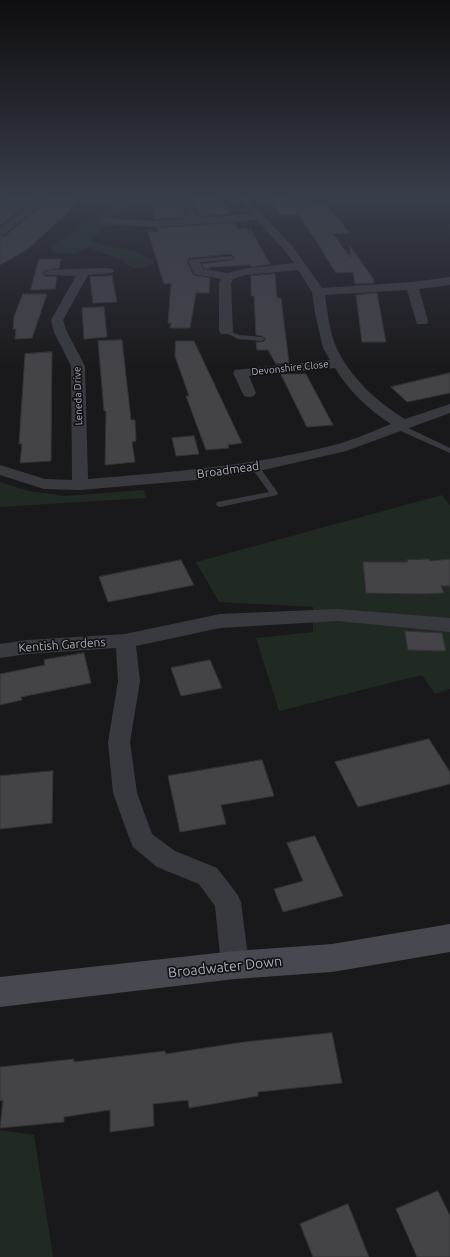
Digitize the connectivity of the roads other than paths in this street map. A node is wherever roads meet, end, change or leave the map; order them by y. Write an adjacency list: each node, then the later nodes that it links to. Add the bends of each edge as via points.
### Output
1 (292, 254): 4 (street)
2 (231, 258): 3 (lane)
3 (194, 261): 8 (street, via 198,272)
4 (301, 266): 8 (street, via 243,272); 11 (street)
5 (108, 271): 6 (street)
6 (84, 272): 7 (street); 22 (street, Leneda Drive, via 57,320 58,329 78,366)
7 (49, 273)
8 (228, 277): 13 (street, via 225,283)
9 (450, 281): 10 (street)
10 (412, 286): 11 (street); 12 (street)
11 (318, 292): 15 (street, via 330,348)
12 (422, 321)
13 (226, 331): 14 (lane, via 238,337)
14 (262, 339)
15 (339, 363): 16 (street, Devonshire Close, via 240,373); 18 (street, via 348,378 380,410)
16 (249, 393)
17 (450, 408): 18 (street, Broadmead)
18 (401, 426): 19 (lane); 20 (street, Broadmead, via 340,448)
19 (450, 451)
20 (255, 467): 22 (street, Broadmead); 23 (lane, via 274,493)
21 (0, 470): 22 (street, Broadmead, via 44,484)
22 (80, 485)
23 (220, 504)
24 (450, 625): 25 (street, Kentish Gardens, via 338,615 220,621)
25 (124, 641): 26 (street, Kentish Gardens); 28 (street, via 129,681 119,742 125,793 142,840 166,860 208,876 228,902)
26 (0, 651)
27 (450, 938): 28 (street, Broadwater Down, via 332,958)
28 (235, 965): 29 (street, Broadwater Down)
29 (0, 992)

